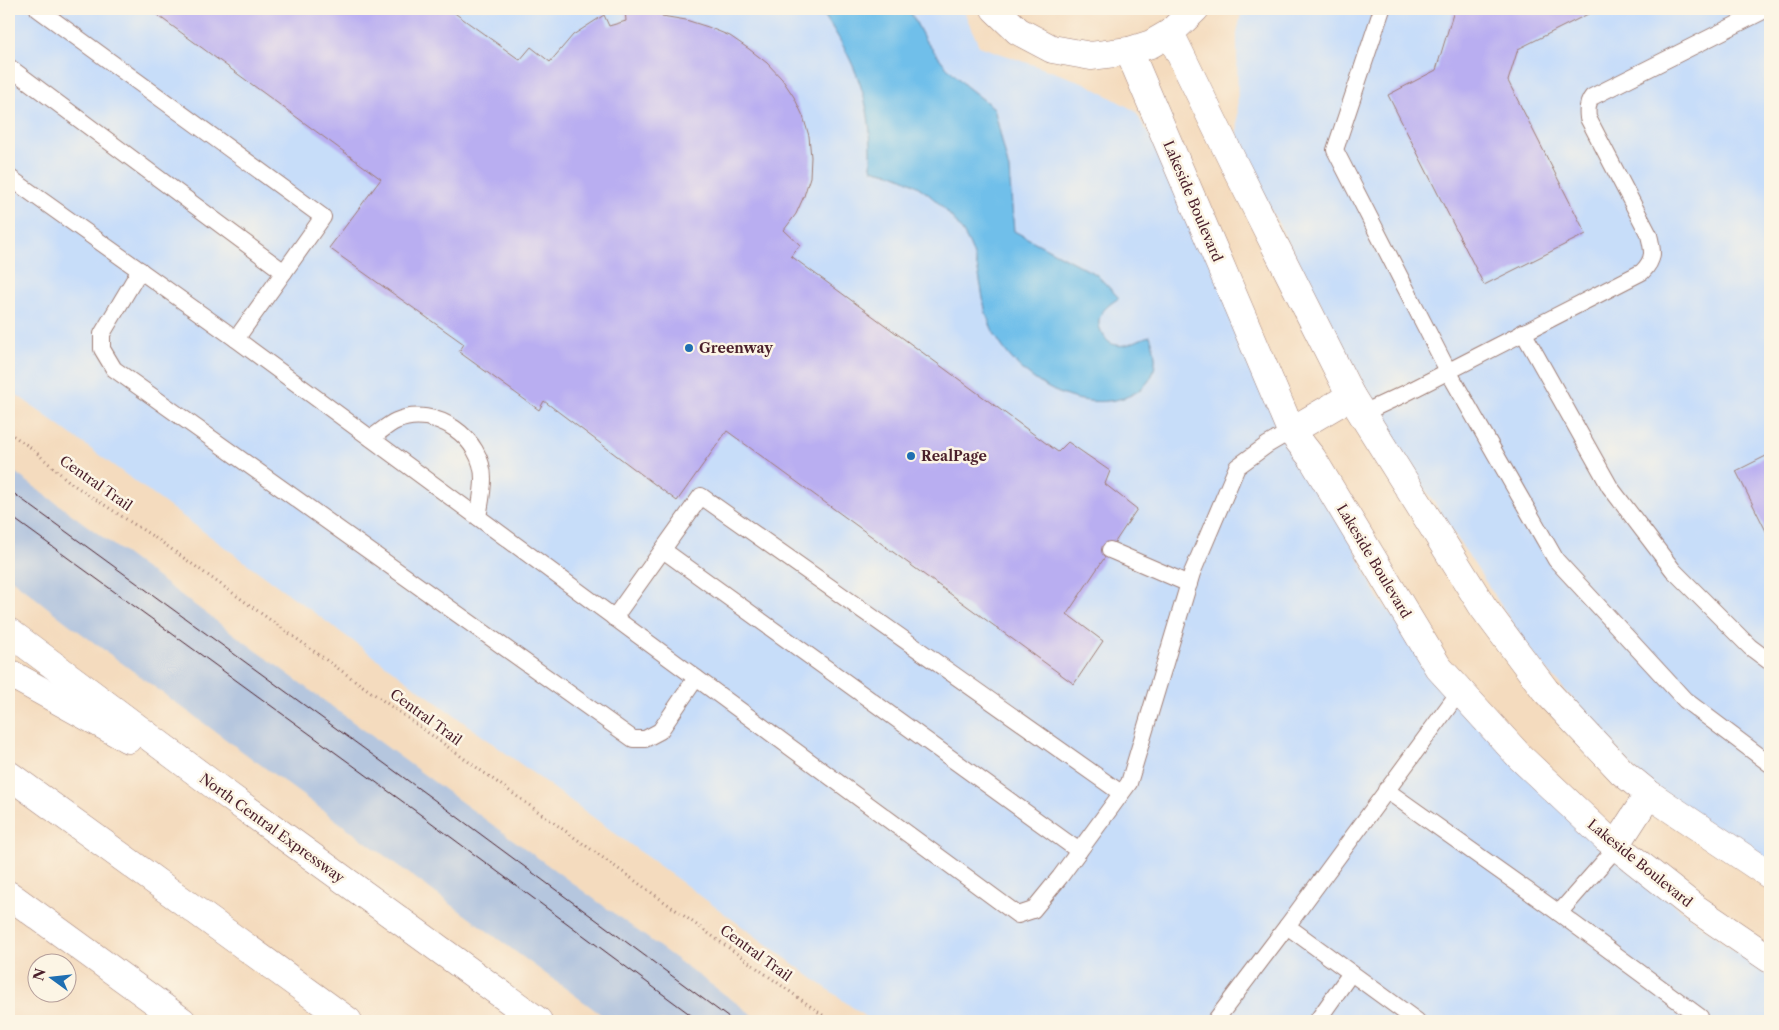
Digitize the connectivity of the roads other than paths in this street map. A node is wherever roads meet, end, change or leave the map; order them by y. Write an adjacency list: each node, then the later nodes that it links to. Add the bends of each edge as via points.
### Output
1 (38, 9): 11 (lane, via 324,217)
2 (995, 9): 7 (main road, via 1018,31 1052,49 1090,56)
3 (1195, 9): 6 (main road)
4 (1382, 9): 14 (lane, via 1335,150)
5 (1767, 9): 12 (lane, via 1588,101 1588,118 1649,234 1652,257 1642,272)
6 (1170, 32): 7 (main road, via 1151,44); 15 (main road)
7 (1129, 51): 16 (main road, Lakeside Boulevard)
8 (9, 67): 11 (lane)
9 (9, 177): 10 (lane)
10 (140, 270): 13 (lane); 26 (lane, via 102,334 102,349 114,369 633,739 660,731)
11 (284, 272): 13 (lane)
12 (1523, 332): 14 (lane); 24 (lane, via 1610,487 1673,570 1750,647)
13 (236, 339): 17 (lane)
14 (1448, 371): 15 (lane); 28 (lane, via 1556,560 1685,700)
15 (1356, 405): 16 (main road); 33 (main road, via 1483,607 1545,690 1622,772)
16 (1291, 431): 21 (lane, via 1237,467); 27 (main road, Lakeside Boulevard, via 1312,458 1438,667)
17 (370, 438): 18 (lane); 18 (lane, via 396,421 417,416 442,421 463,435 478,454 483,478)
18 (478, 517): 22 (lane)
19 (663, 550): 22 (lane); 32 (lane, via 701,496); 35 (lane)
20 (1110, 550): 21 (lane)
21 (1189, 584): 32 (lane, via 1129,783)
22 (614, 618): 26 (lane)
23 (9, 632): 30 (main road, North Central Expressway)
24 (1770, 662)
25 (9, 673): 30 (main road)
26 (696, 678): 35 (lane, via 1018,915 1034,910)
27 (1460, 691): 31 (lane); 34 (main road, Lakeside Boulevard, via 1521,758)
28 (1770, 764)
29 (9, 774): 43 (main road)
30 (215, 786): 44 (main road, North Central Expressway)
31 (1386, 790): 38 (lane); 39 (lane)
32 (1121, 793): 35 (lane)
33 (1649, 794): 34 (main road); 36 (main road)
34 (1616, 845): 38 (lane); 40 (main road, Lakeside Boulevard, via 1695,908)
35 (1079, 851)
36 (1770, 875)
37 (9, 895): 42 (main road)
38 (1559, 913): 48 (lane, via 1700,1017)
39 (1287, 926): 41 (lane); 45 (lane)
40 (1770, 959)
41 (1351, 973): 46 (lane); 47 (lane)
42 (182, 1021)
43 (348, 1021)
44 (538, 1021)
45 (1215, 1021)
46 (1317, 1021)
47 (1417, 1021)
48 (1700, 1021)

